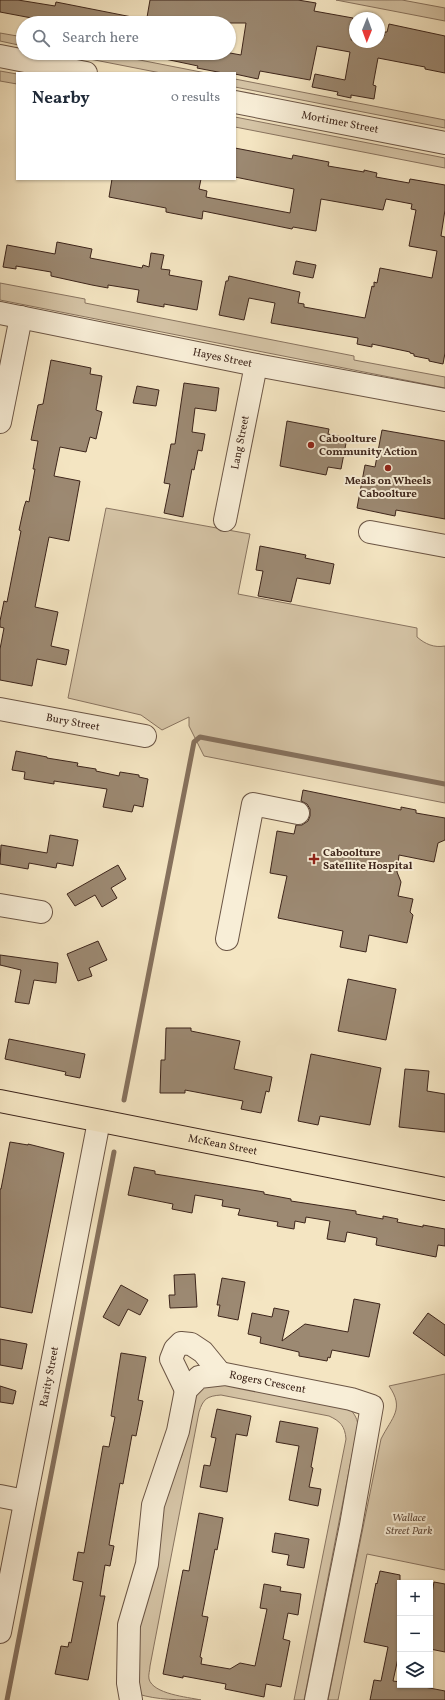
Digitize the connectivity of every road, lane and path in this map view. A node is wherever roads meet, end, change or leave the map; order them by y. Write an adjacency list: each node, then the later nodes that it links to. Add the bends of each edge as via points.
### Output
1 (0, 56): 2 (street)
2 (16, 59)
3 (20, 60): 4 (street)
4 (81, 72)
5 (236, 102): 6 (street, Mortimer Street)
6 (445, 143)
7 (10, 315): 8 (street, Hayes Street); 10 (street)
8 (256, 365): 9 (street, Hayes Street); 11 (street, Lang Street)
9 (445, 400)
10 (0, 422)
11 (225, 520)
12 (370, 532): 13 (street)
13 (445, 546)
14 (0, 709): 15 (street, Bury Street)
15 (145, 736)
16 (298, 813): 19 (street, via 253,804)
17 (0, 905): 18 (street)
18 (41, 912)
19 (227, 939)
20 (0, 1101): 21 (main road, McKean Street)
21 (99, 1121): 22 (main road, McKean Street); 26 (street, Rarity Street)
22 (445, 1189)
23 (221, 1374): 24 (street, Rogers Crescent, via 199,1377); 24 (street, via 203,1352 192,1344 182,1343 175,1349 171,1359); 29 (street, Rogers Crescent, via 351,1399 372,1406)
24 (186, 1390): 28 (street, via 178,1431 153,1505 147,1564 129,1625 128,1684)
25 (0, 1496): 26 (street)
26 (25, 1501): 27 (street, Rarity Street)
27 (0, 1632)
28 (131, 1700)
29 (316, 1700)

